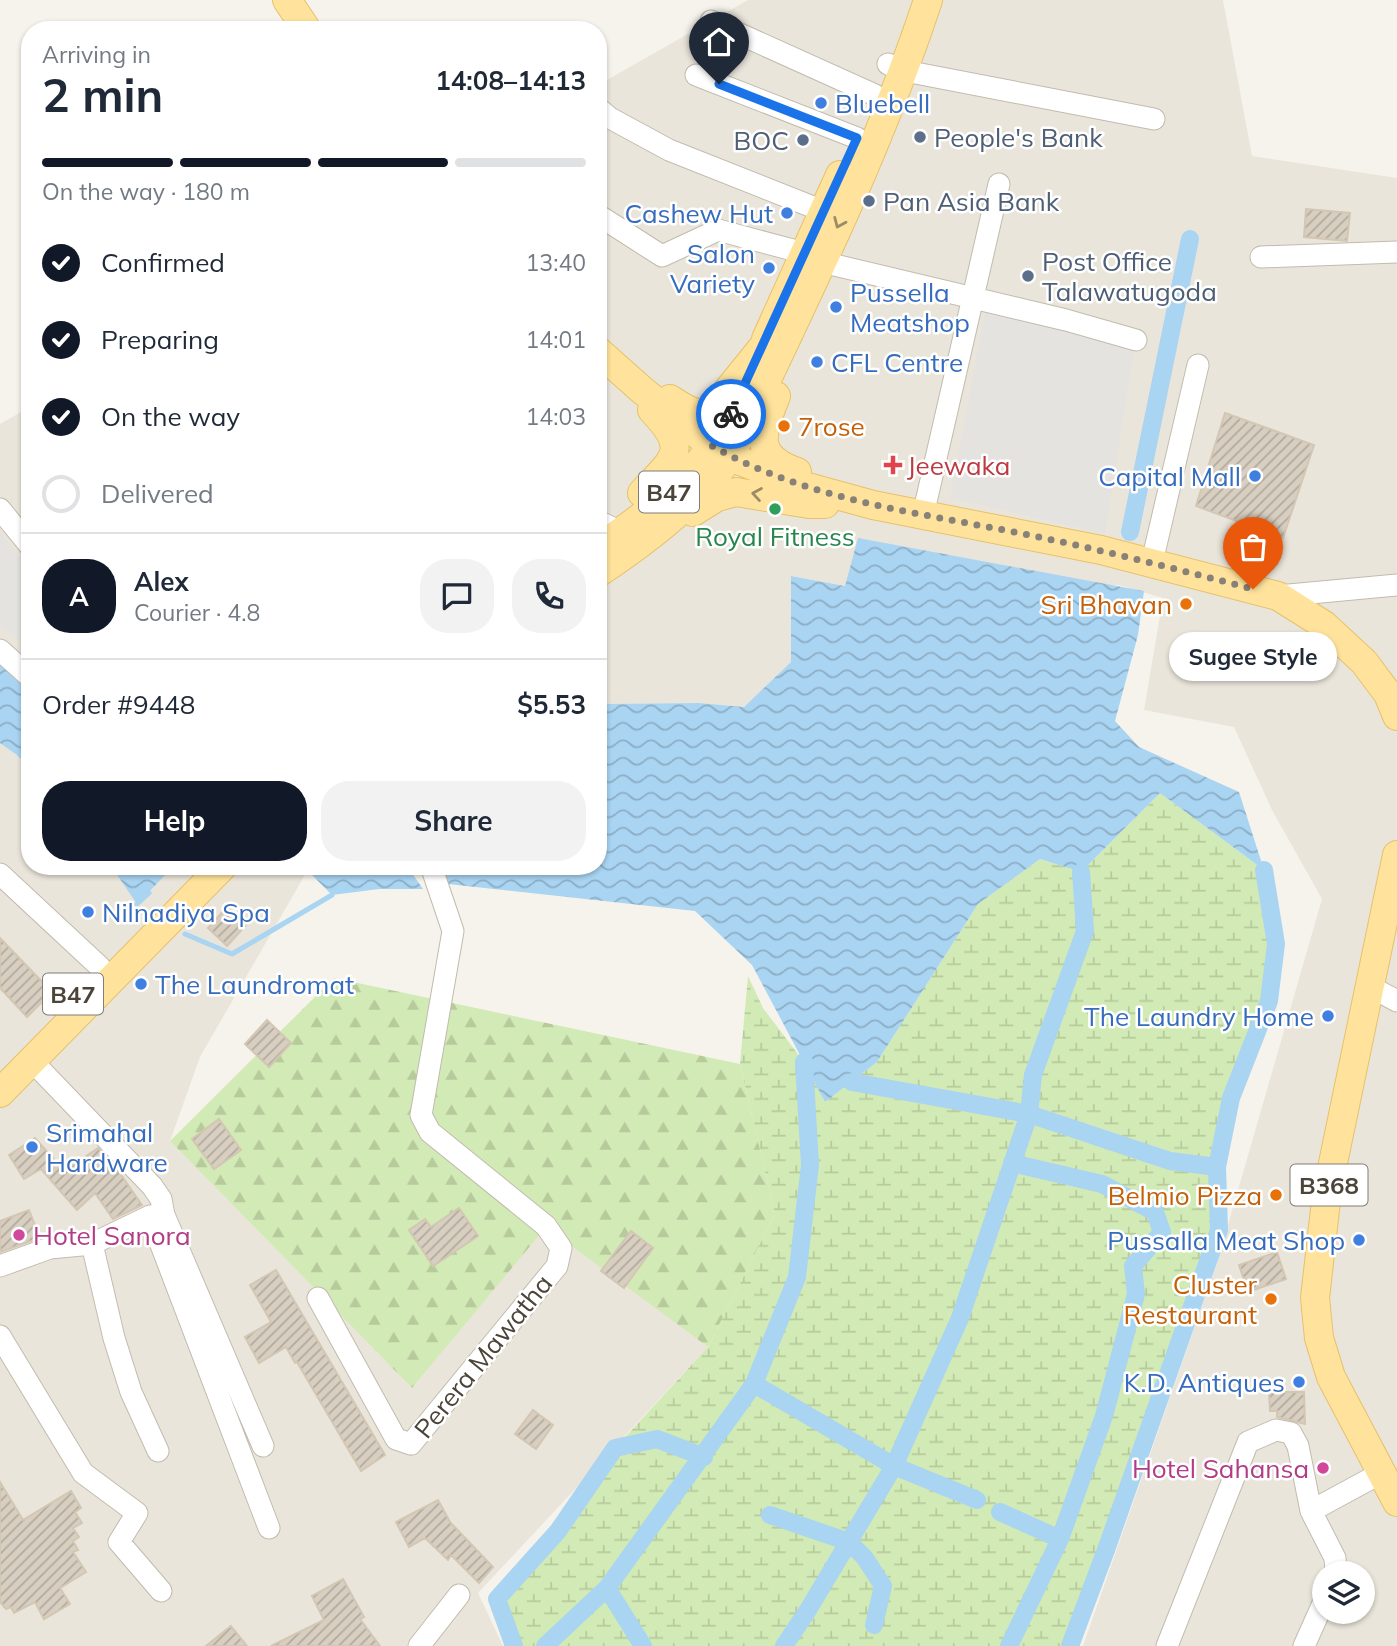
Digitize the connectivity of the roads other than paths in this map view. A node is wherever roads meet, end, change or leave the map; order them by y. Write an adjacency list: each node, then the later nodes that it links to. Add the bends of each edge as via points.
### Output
1 (287, 0): 4 (main road)
2 (909, 0): 6 (main road, B47)
3 (928, 0): 6 (main road, B47)
4 (301, 21)
5 (710, 21): 8 (street)
6 (896, 68): 8 (main road, B47); 10 (street); 16 (main road, B47, one-way to 16)
7 (696, 75): 11 (street)
8 (875, 95): 11 (main road, B47)
9 (607, 116): 13 (street, via 669,150)
10 (1154, 120)
11 (857, 138): 13 (main road, B47)
12 (999, 184): 18 (street)
13 (822, 211): 16 (main road, B47)
14 (607, 221): 16 (street, via 662,256 718,230)
15 (1397, 252): 17 (street)
16 (813, 257): 18 (street); 19 (main road, B47); 21 (main road, B47)
17 (1261, 257)
18 (972, 297): 20 (street); 28 (street)
19 (795, 322): 25 (main road, B47); 26 (main road, via 790,359 762,436 764,447 782,466)
20 (1136, 340)
21 (762, 348): 24 (main road, via 705,414 695,413); 25 (main road, B47, via 731,413)
22 (607, 359): 24 (main road)
23 (1198, 365): 31 (street)
24 (620, 370): 25 (main road); 30 (main road, via 666,424 675,447 666,469)
25 (721, 452): 26 (main road, via 804,486); 30 (main road, B47)
26 (873, 505): 28 (main road); 30 (main road, one-way to 30, via 810,504 731,492)
27 (0, 509): 29 (street)
28 (923, 515): 31 (main road)
29 (21, 535)
30 (613, 536)
31 (1152, 562): 33 (main road)
32 (1397, 584): 33 (street)
33 (1278, 596): 36 (main road, via 1324,625 1364,662 1388,694)
34 (0, 650): 35 (street)
35 (21, 669)
36 (1397, 716)
37 (1395, 872): 43 (main road, B368)
38 (0, 874): 42 (street)
39 (188, 875): 42 (main road, B47)
40 (214, 875): 45 (main road, B47)
41 (434, 875): 51 (street, Perera Mawatha, via 453,931 421,1115 430,1132 546,1226 561,1248 557,1266 411,1444 396,1439)
42 (100, 967): 46 (main road, B47)
43 (1369, 986): 44 (street); 55 (main road, B368, via 1327,1192 1315,1298 1319,1338 1331,1377)
44 (1397, 1001)
45 (33, 1062): 47 (main road, B47); 48 (street, via 152,1186 161,1199)
46 (0, 1067)
47 (0, 1093)
48 (157, 1215): 49 (street); 53 (street); 58 (street)
49 (92, 1244): 50 (street, via 50,1248); 54 (street, via 131,1392)
50 (0, 1266)
51 (318, 1298)
52 (0, 1336): 60 (street, via 83,1473 137,1513 119,1542)
53 (264, 1446)
54 (158, 1451)
55 (1381, 1473): 56 (main road, B368); 57 (street)
56 (1397, 1502)
57 (1311, 1511): 59 (street); 64 (street, via 1298,1446 1291,1433 1276,1430 1248,1442)
58 (269, 1528)
59 (1335, 1561)
60 (162, 1591)
61 (459, 1595): 63 (street)
62 (1314, 1624): 65 (street)
63 (419, 1646)
64 (1167, 1646)
65 (1304, 1646)

